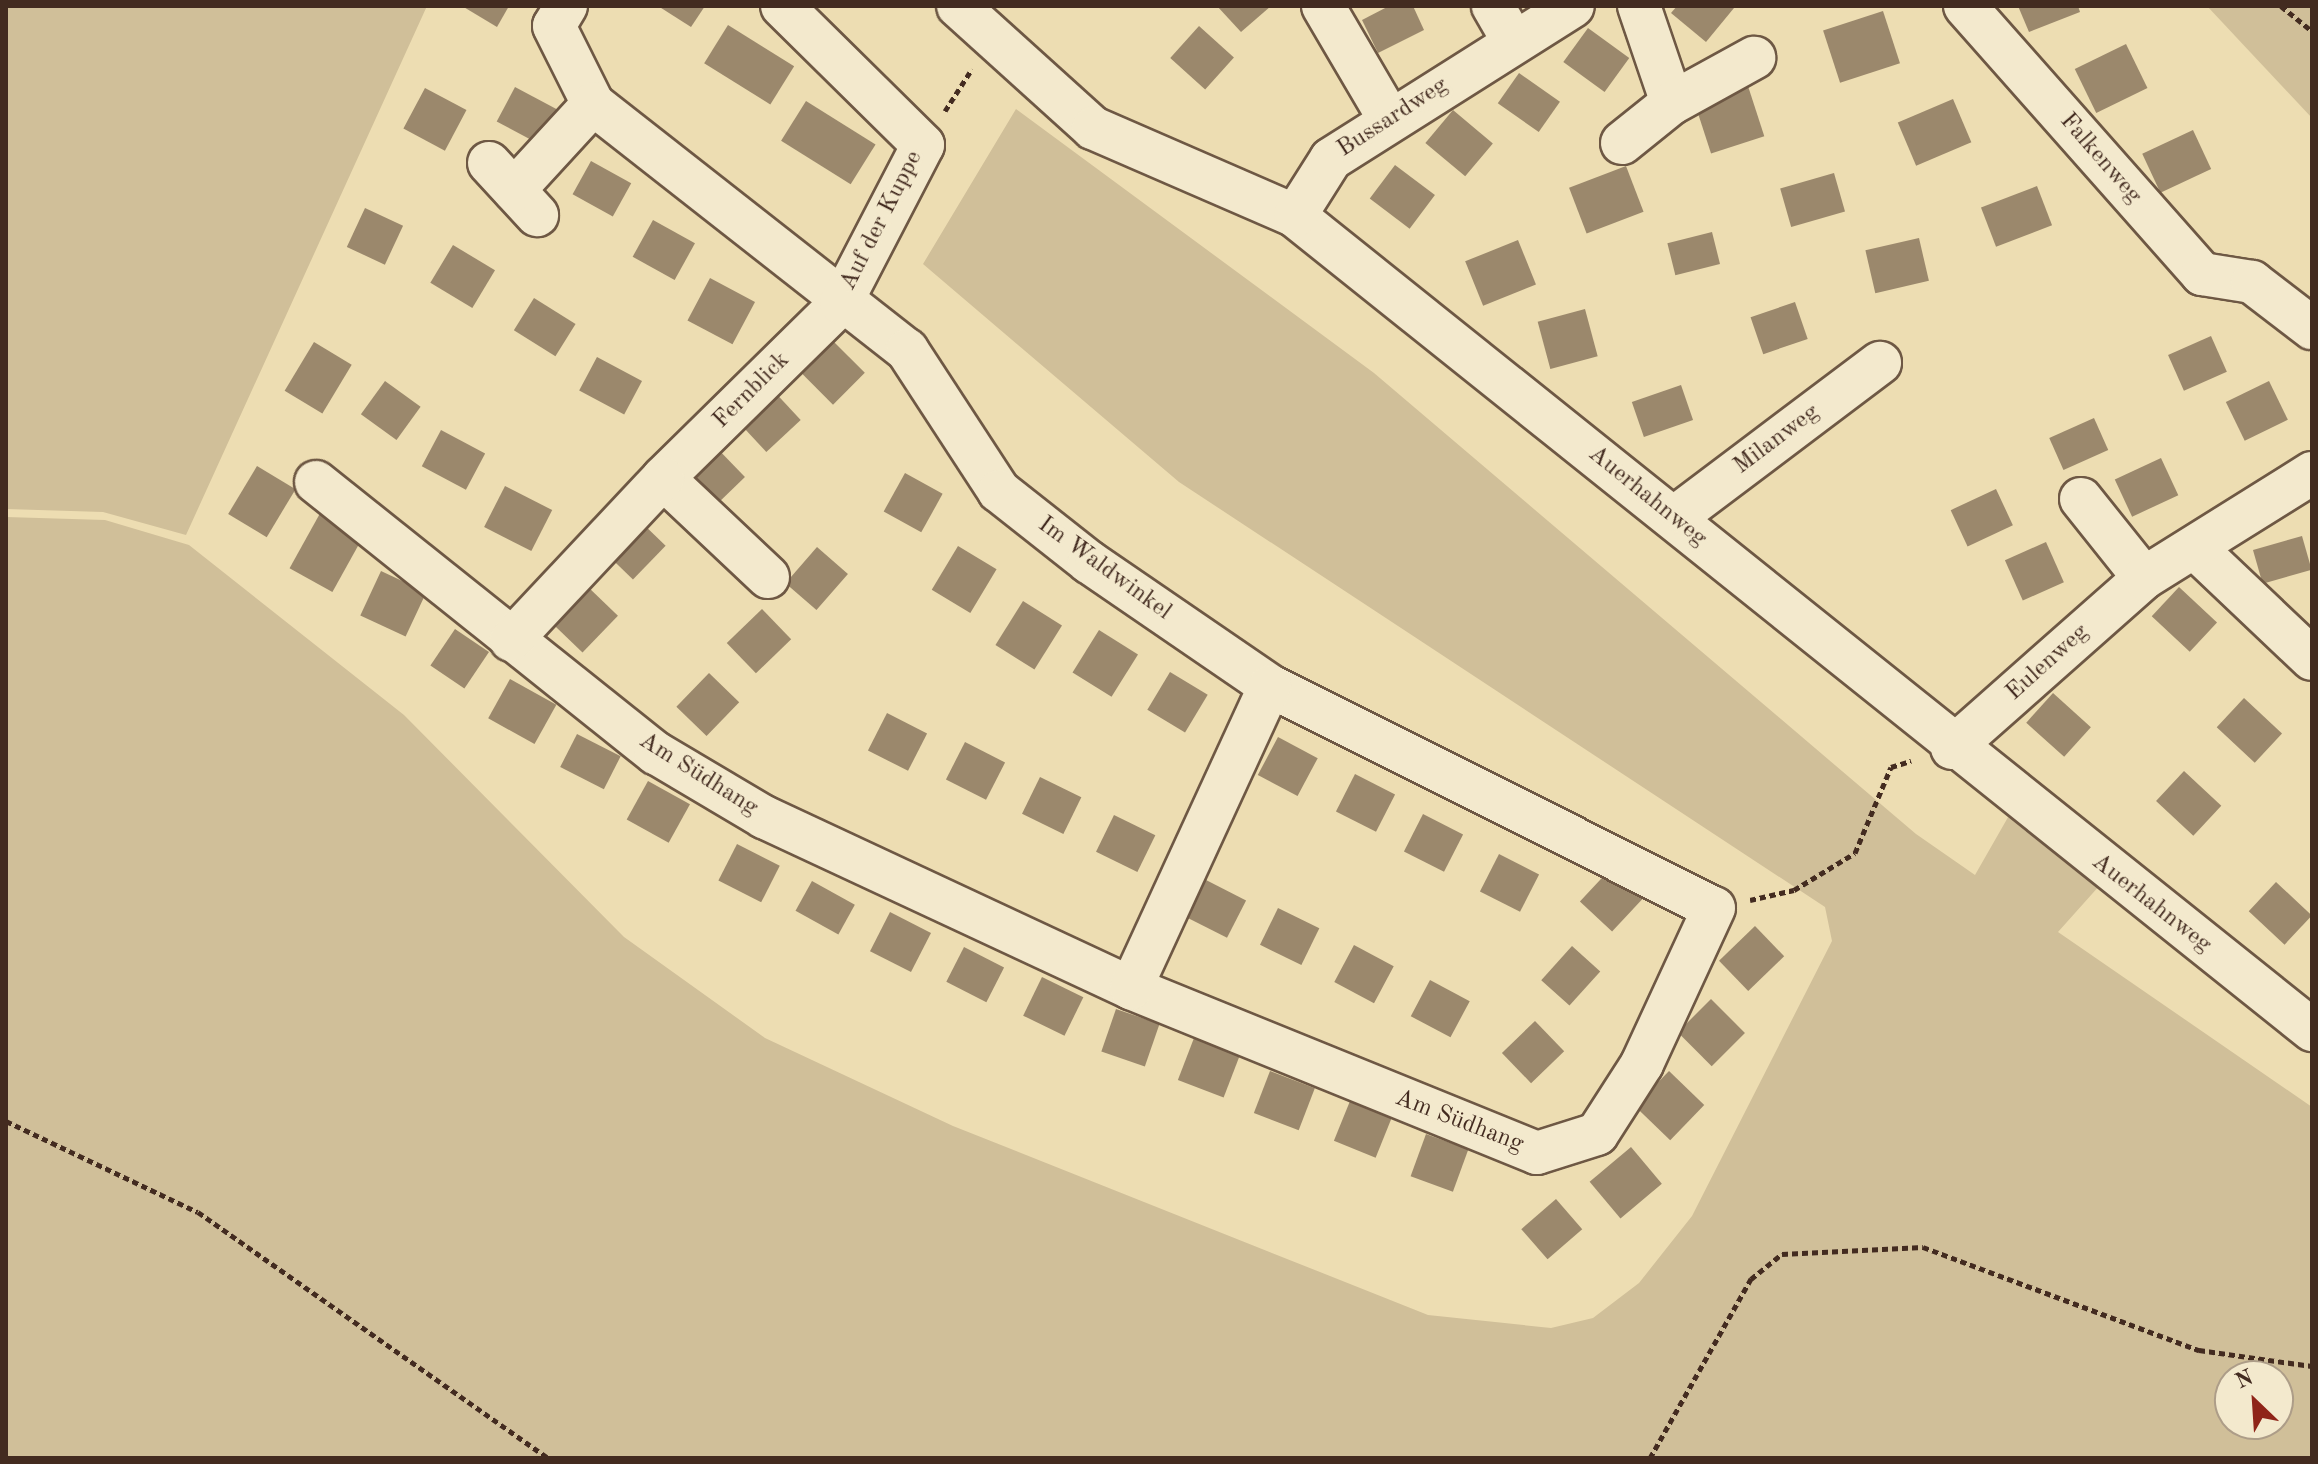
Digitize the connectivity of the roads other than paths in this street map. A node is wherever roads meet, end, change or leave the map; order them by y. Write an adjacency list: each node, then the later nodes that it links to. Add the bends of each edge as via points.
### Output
1 (566, 6): 11 (street, Im Waldwinkel, via 554,26)
2 (782, 6): 16 (street, Auf der Kuppe, via 923,145)
3 (958, 6): 15 (street, Auerhahnweg, via 1093,128)
4 (1323, 6): 12 (street)
5 (1573, 6): 8 (street, Bussardweg)
6 (1639, 6): 10 (street)
7 (1965, 6): 17 (street, Falkenweg, via 2202,274 2252,282)
8 (1503, 23): 12 (street, Bussardweg)
9 (1754, 58): 10 (street)
10 (1672, 103): 13 (street)
11 (593, 104): 14 (street); 16 (street, Im Waldwinkel)
12 (1390, 120): 15 (street, Bussardweg, via 1331,159)
13 (1622, 143)
14 (513, 189)
15 (1295, 216): 23 (street, Auerhahnweg)
16 (841, 303): 20 (street, Fernblick); 29 (street, Im Waldwinkel, via 907,350 999,491)
17 (2312, 328)
18 (1880, 363): 23 (street, Milanweg)
19 (2312, 473): 24 (street, Eulenweg)
20 (663, 478): 25 (street); 27 (street, Fernblick)
21 (316, 482): 27 (street, Am Südhang)
22 (2081, 499): 26 (street)
23 (1674, 518): 30 (street, Auerhahnweg)
24 (2195, 548): 26 (street, Eulenweg); 28 (street)
25 (768, 577)
26 (2144, 578): 30 (street, Eulenweg)
27 (511, 640): 32 (street, Am Südhang, via 656,753 764,817)
28 (2312, 659)
29 (1270, 686): 31 (street, Im Waldwinkel); 32 (street)
30 (1952, 748): 33 (street, Auerhahnweg)
31 (1714, 908): 32 (street, Am Südhang, via 1642,1064 1597,1134 1537,1153)
32 (1131, 988)
33 (2312, 1030)

